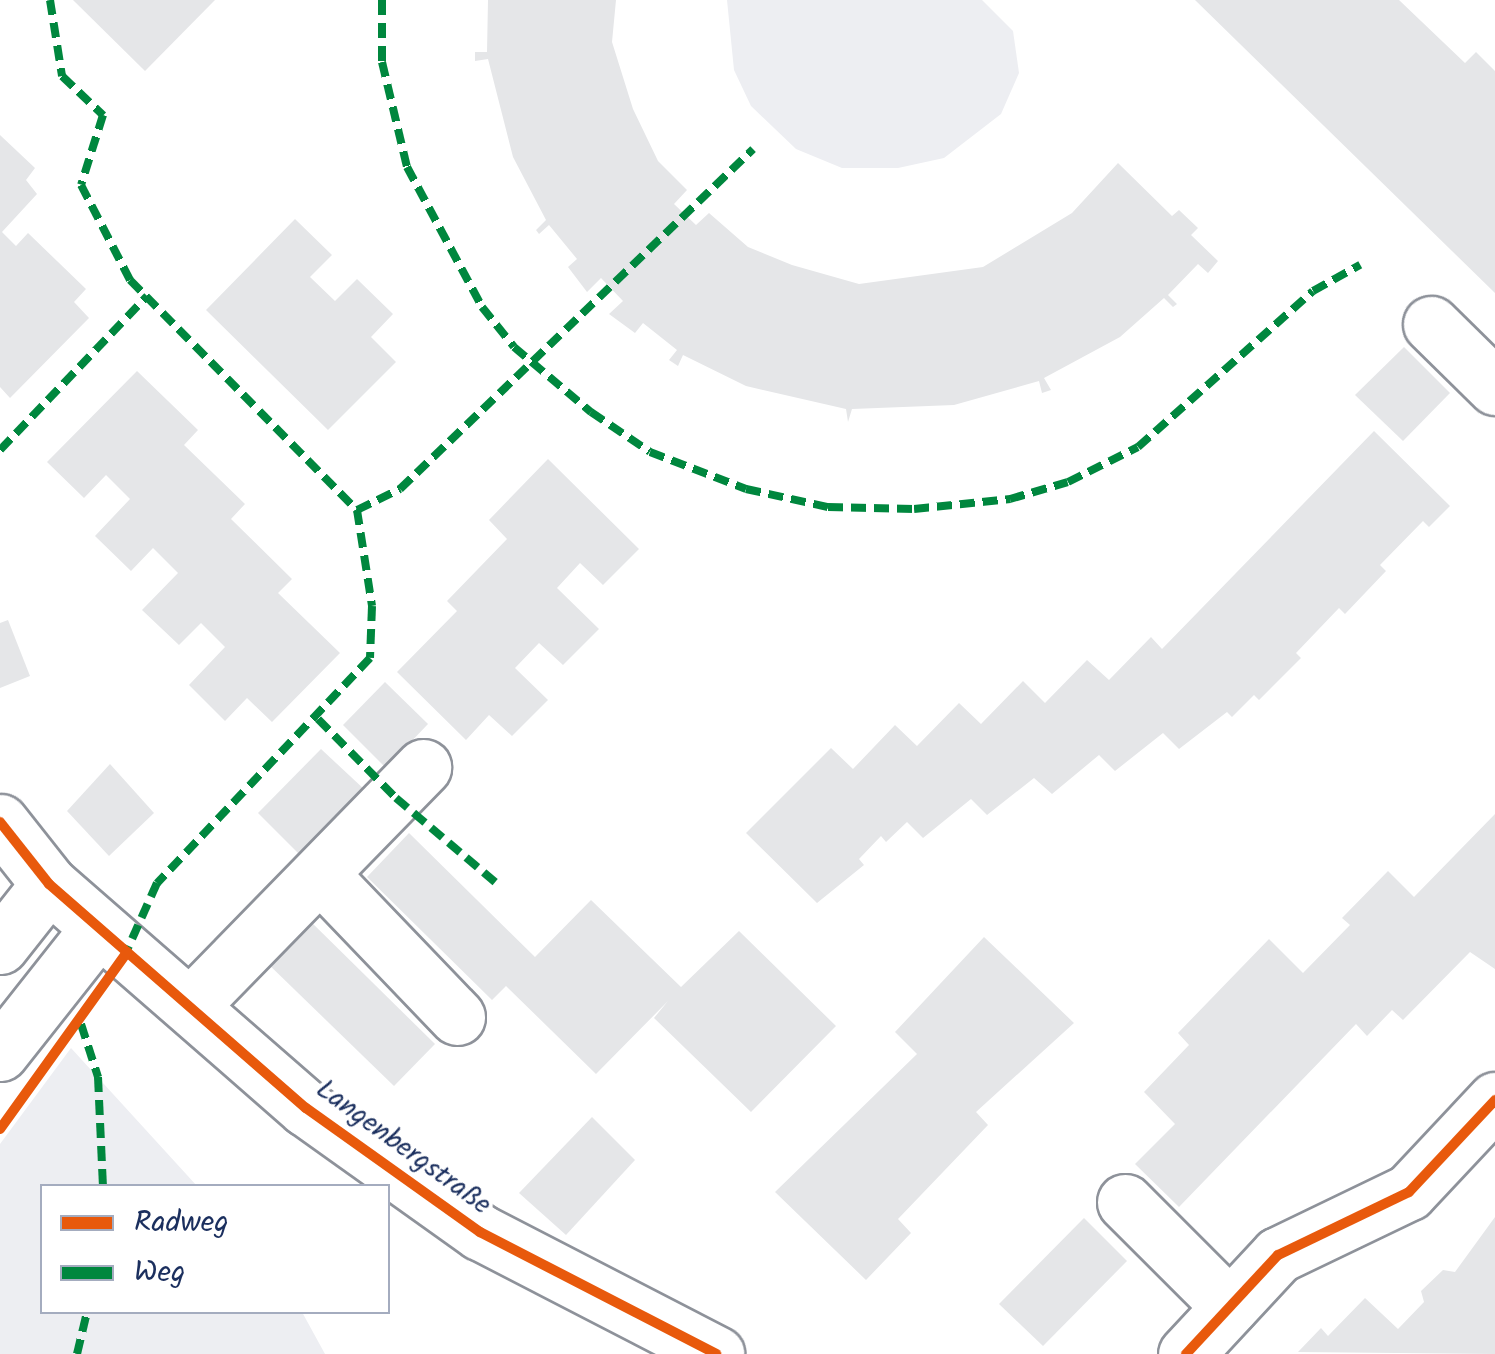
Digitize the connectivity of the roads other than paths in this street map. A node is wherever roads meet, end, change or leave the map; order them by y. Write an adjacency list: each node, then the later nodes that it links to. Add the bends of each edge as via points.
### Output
1 (1430, 324): 2 (street)
2 (1495, 387)
3 (424, 767): 5 (street)
4 (0, 822): 6 (street, Langenbergstraße)
5 (320, 874): 9 (street); 10 (street)
6 (49, 884): 7 (street, Langenbergstraße); 8 (street)
7 (98, 929): 9 (street, Langenbergstraße); 11 (street)
8 (0, 946)
9 (190, 1006): 15 (street, Langenbergstraße, via 306,1108 480,1232)
10 (458, 1016)
11 (0, 1052)
12 (1495, 1100): 14 (street, via 1408,1192 1278,1255)
13 (1124, 1202): 14 (street)
14 (1230, 1307): 16 (street)
15 (716, 1354)
16 (1186, 1354)

